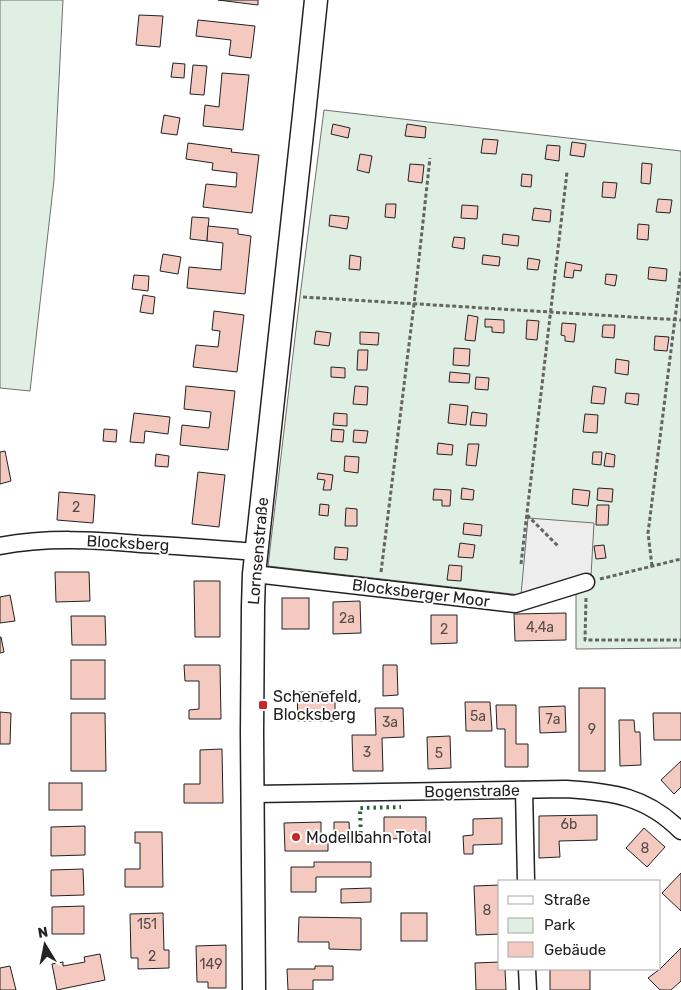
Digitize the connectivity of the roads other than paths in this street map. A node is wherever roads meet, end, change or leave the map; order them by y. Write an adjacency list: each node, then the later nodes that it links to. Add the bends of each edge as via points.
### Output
1 (316, 0): 3 (street, Lornsenstraße)
2 (0, 546): 3 (street, Blocksberg, via 54,540)
3 (256, 552): 4 (street, Lornsenstraße)
4 (254, 574): 5 (street, Blocksberger Moor, via 515,604); 7 (street, Lornsenstraße)
5 (586, 582)
6 (524, 790): 7 (street, Bogenstraße); 8 (street, Bogenstraße, via 587,790 630,798 664,815); 9 (street)
7 (252, 794): 11 (street, Lornsenstraße)
8 (681, 831)
9 (526, 880)
10 (527, 970): 12 (street)
11 (254, 990)
12 (528, 990)

